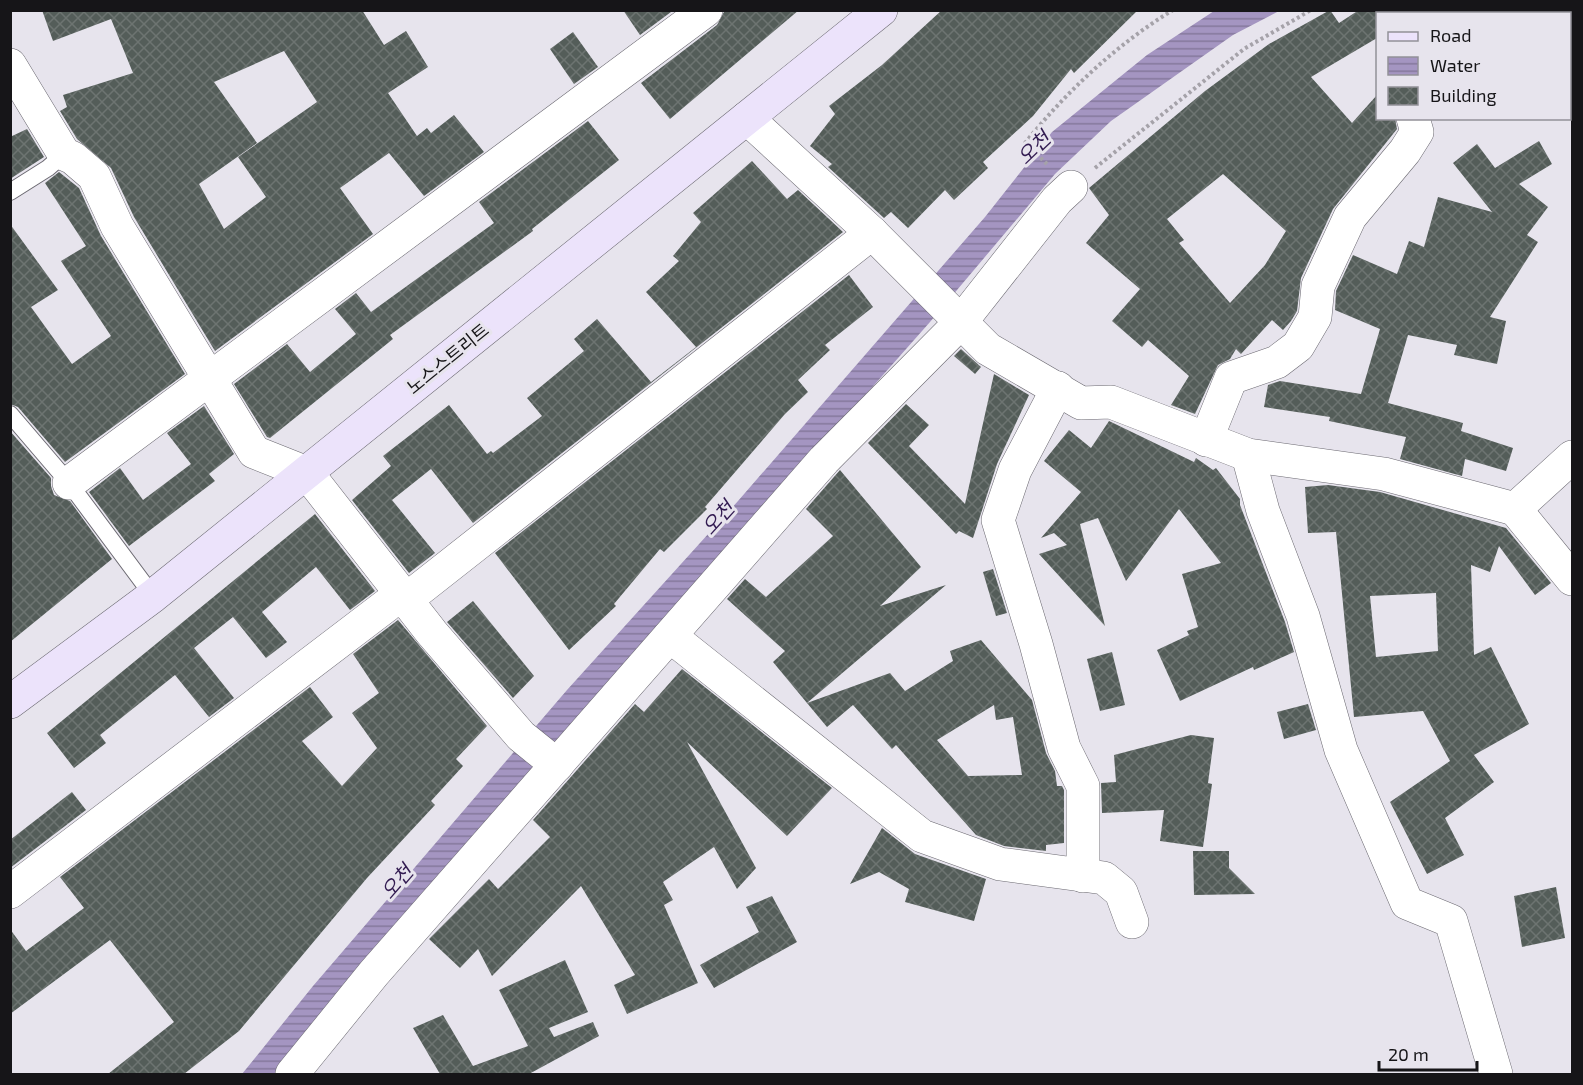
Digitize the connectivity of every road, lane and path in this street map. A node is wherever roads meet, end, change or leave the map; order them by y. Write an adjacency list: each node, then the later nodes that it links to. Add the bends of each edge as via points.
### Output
1 (706, 10): 14 (street)
2 (880, 10): 6 (main road, 노스스트리트)
3 (1173, 10): 8 (path, via 1139,31 1049,113 1025,142)
4 (1311, 10): 10 (path, via 1244,49)
5 (10, 65): 9 (street)
6 (747, 118): 12 (street); 20 (main road, 노스스트리트)
7 (1414, 120): 17 (street, via 1417,132 1405,151 1350,217 1318,286 1315,317 1298,346 1277,362 1231,378)
8 (1029, 146)
9 (64, 154): 11 (lane); 14 (street, via 94,176 117,226)
10 (1071, 187): 13 (street)
11 (10, 192)
12 (872, 233): 13 (street); 25 (street)
13 (960, 323): 15 (street, via 988,349); 26 (street, via 824,460)
14 (209, 380): 20 (street, via 254,452); 21 (street)
15 (1058, 388): 17 (street, via 1080,403 1111,402); 29 (street, via 1015,470 998,520 1064,748 1083,786)
16 (10, 414): 21 (lane)
17 (1206, 440): 18 (street)
18 (1248, 455): 22 (street, via 1384,474); 33 (street, via 1263,511 1303,616 1341,750 1407,903 1451,921)
19 (1572, 457): 22 (street)
20 (307, 472): 24 (main road, 노스스트리트); 25 (street)
21 (69, 483): 24 (lane)
22 (1515, 509): 23 (street)
23 (1572, 579)
24 (153, 596): 27 (main road, 노스스트리트)
25 (407, 599): 28 (street, via 520,736); 30 (street, via 391,602)
26 (670, 636): 28 (street); 29 (street, via 922,836 1000,864)
27 (10, 702)
28 (553, 762): 32 (street)
29 (1083, 876): 31 (street, via 1104,878 1121,892)
30 (10, 892)
31 (1132, 922)
32 (292, 1074)
33 (1496, 1074)

